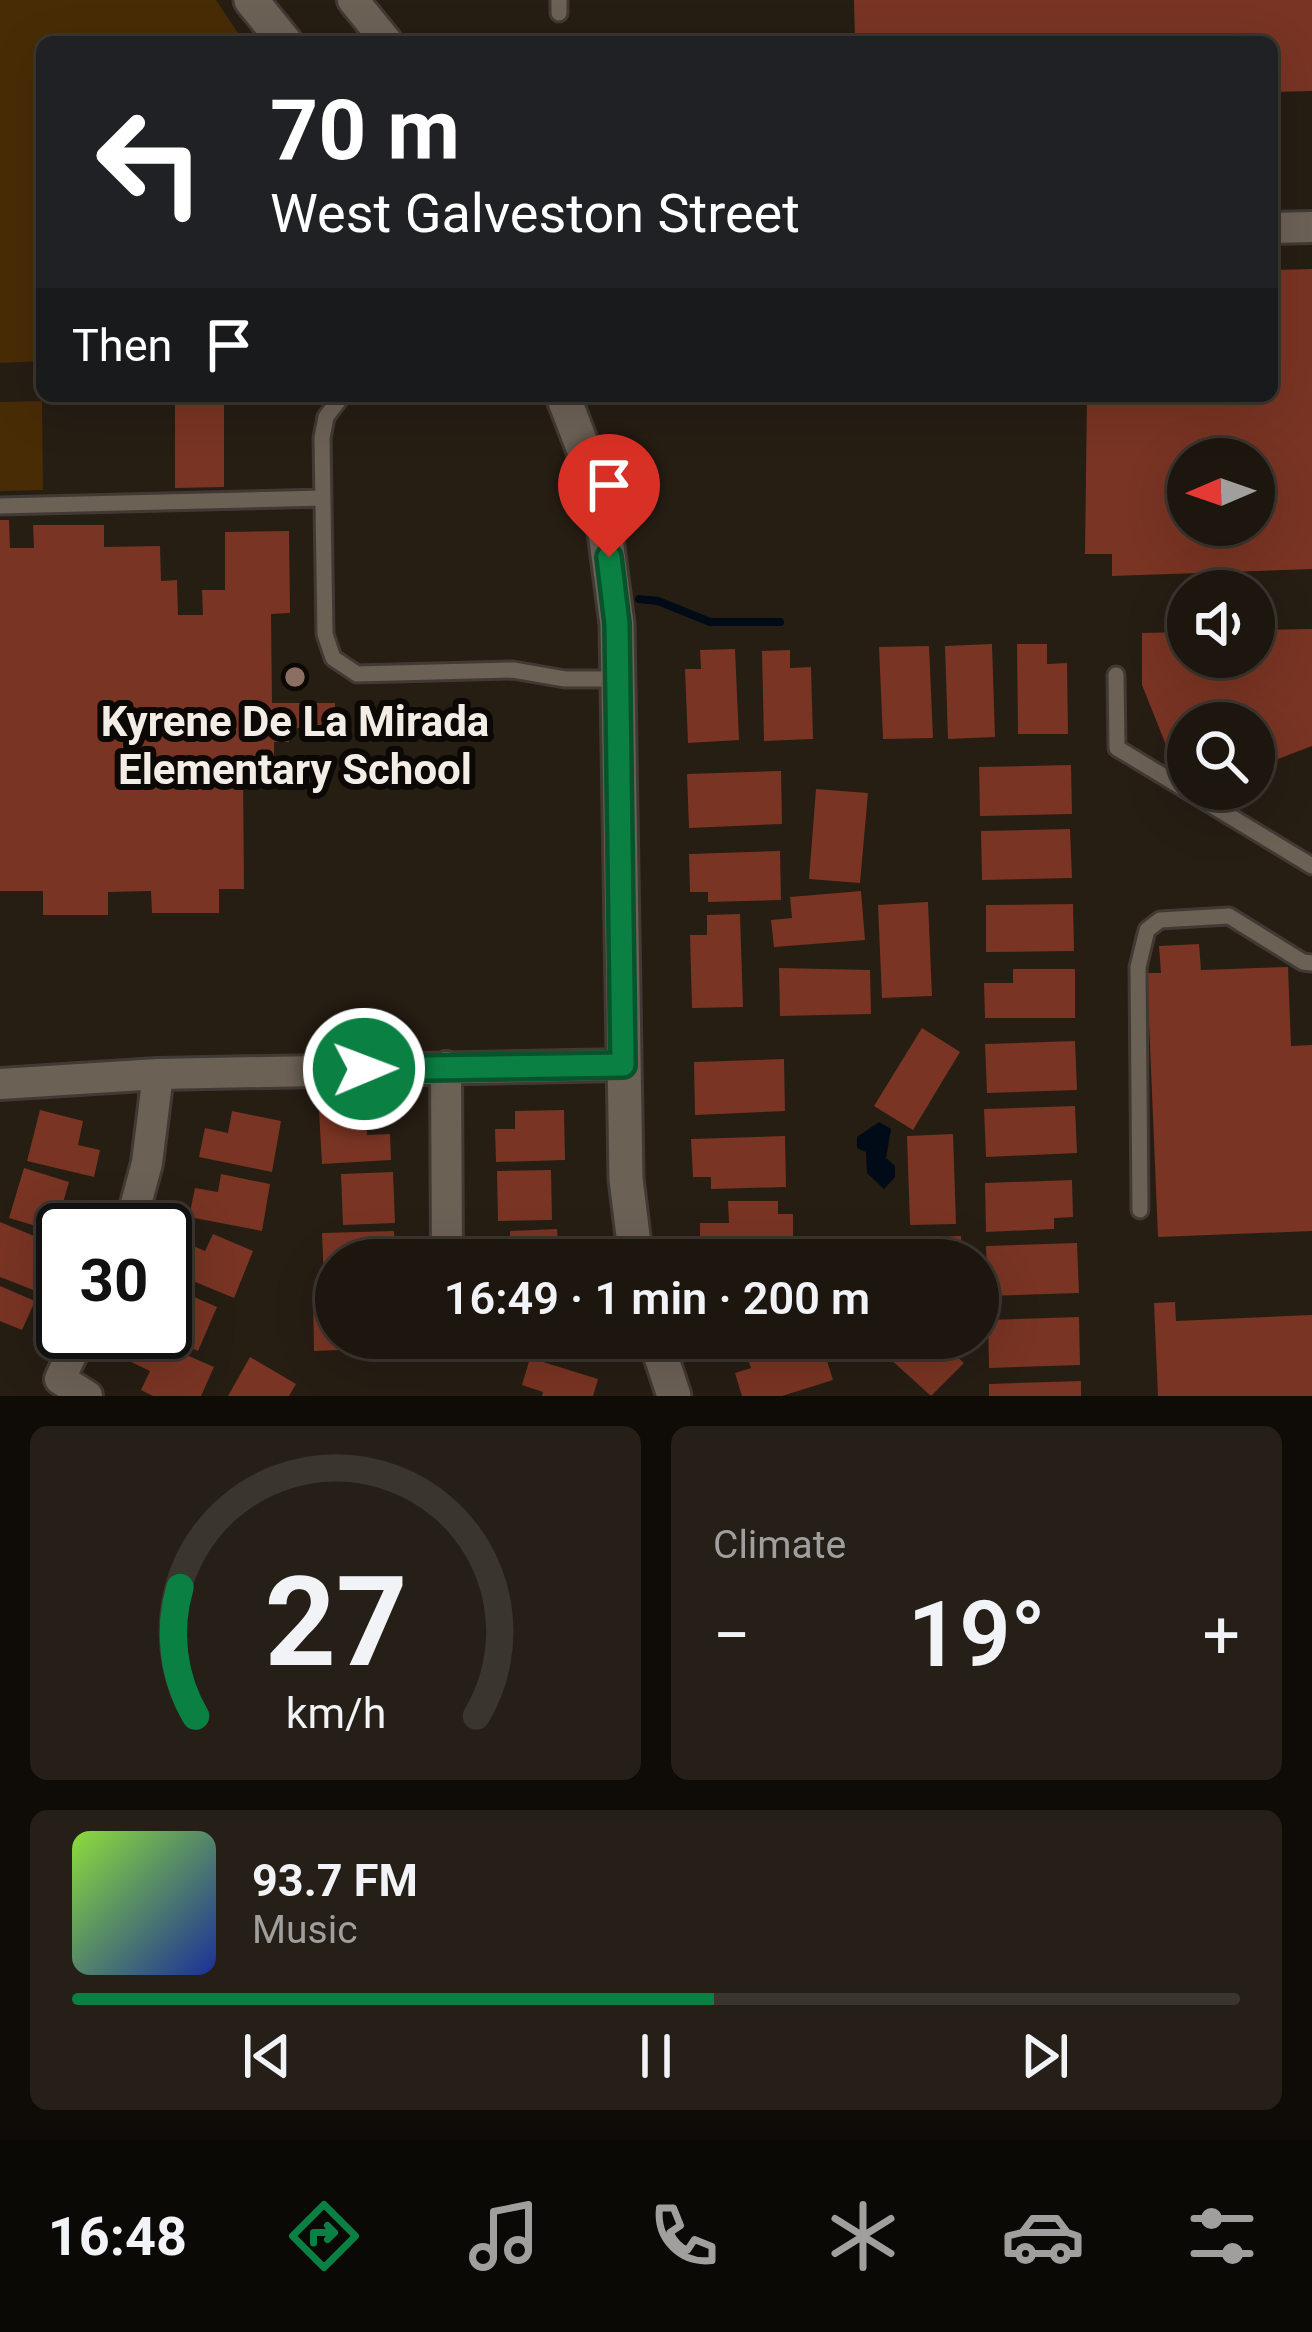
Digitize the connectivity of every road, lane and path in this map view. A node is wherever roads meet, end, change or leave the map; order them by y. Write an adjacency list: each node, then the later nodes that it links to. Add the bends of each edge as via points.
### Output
1 (251, 0): 3 (street)
2 (353, 0): 4 (street)
3 (280, 36)
4 (382, 36)
5 (1312, 227): 6 (street)
6 (1278, 228)
7 (337, 402): 9 (lane, via 326,417)
8 (565, 402): 12 (street, via 604,524)
9 (323, 498): 10 (lane); 12 (lane, via 325,634 333,658 357,674 513,670)
10 (0, 506)
11 (1116, 676): 13 (lane, via 1117,748)
12 (618, 679): 15 (street)
13 (1312, 866)
14 (1312, 963): 20 (lane, via 1229,916 1160,920 1147,931 1138,967)
15 (623, 1065): 16 (street); 22 (street)
16 (446, 1067): 17 (street); 21 (street)
17 (158, 1074): 18 (street); 19 (street)
18 (0, 1084)
19 (136, 1203)
20 (1140, 1210)
21 (447, 1239)
22 (633, 1239)
23 (69, 1359): 25 (street, via 60,1379)
24 (662, 1359): 26 (street)
25 (87, 1396)
26 (674, 1396)

